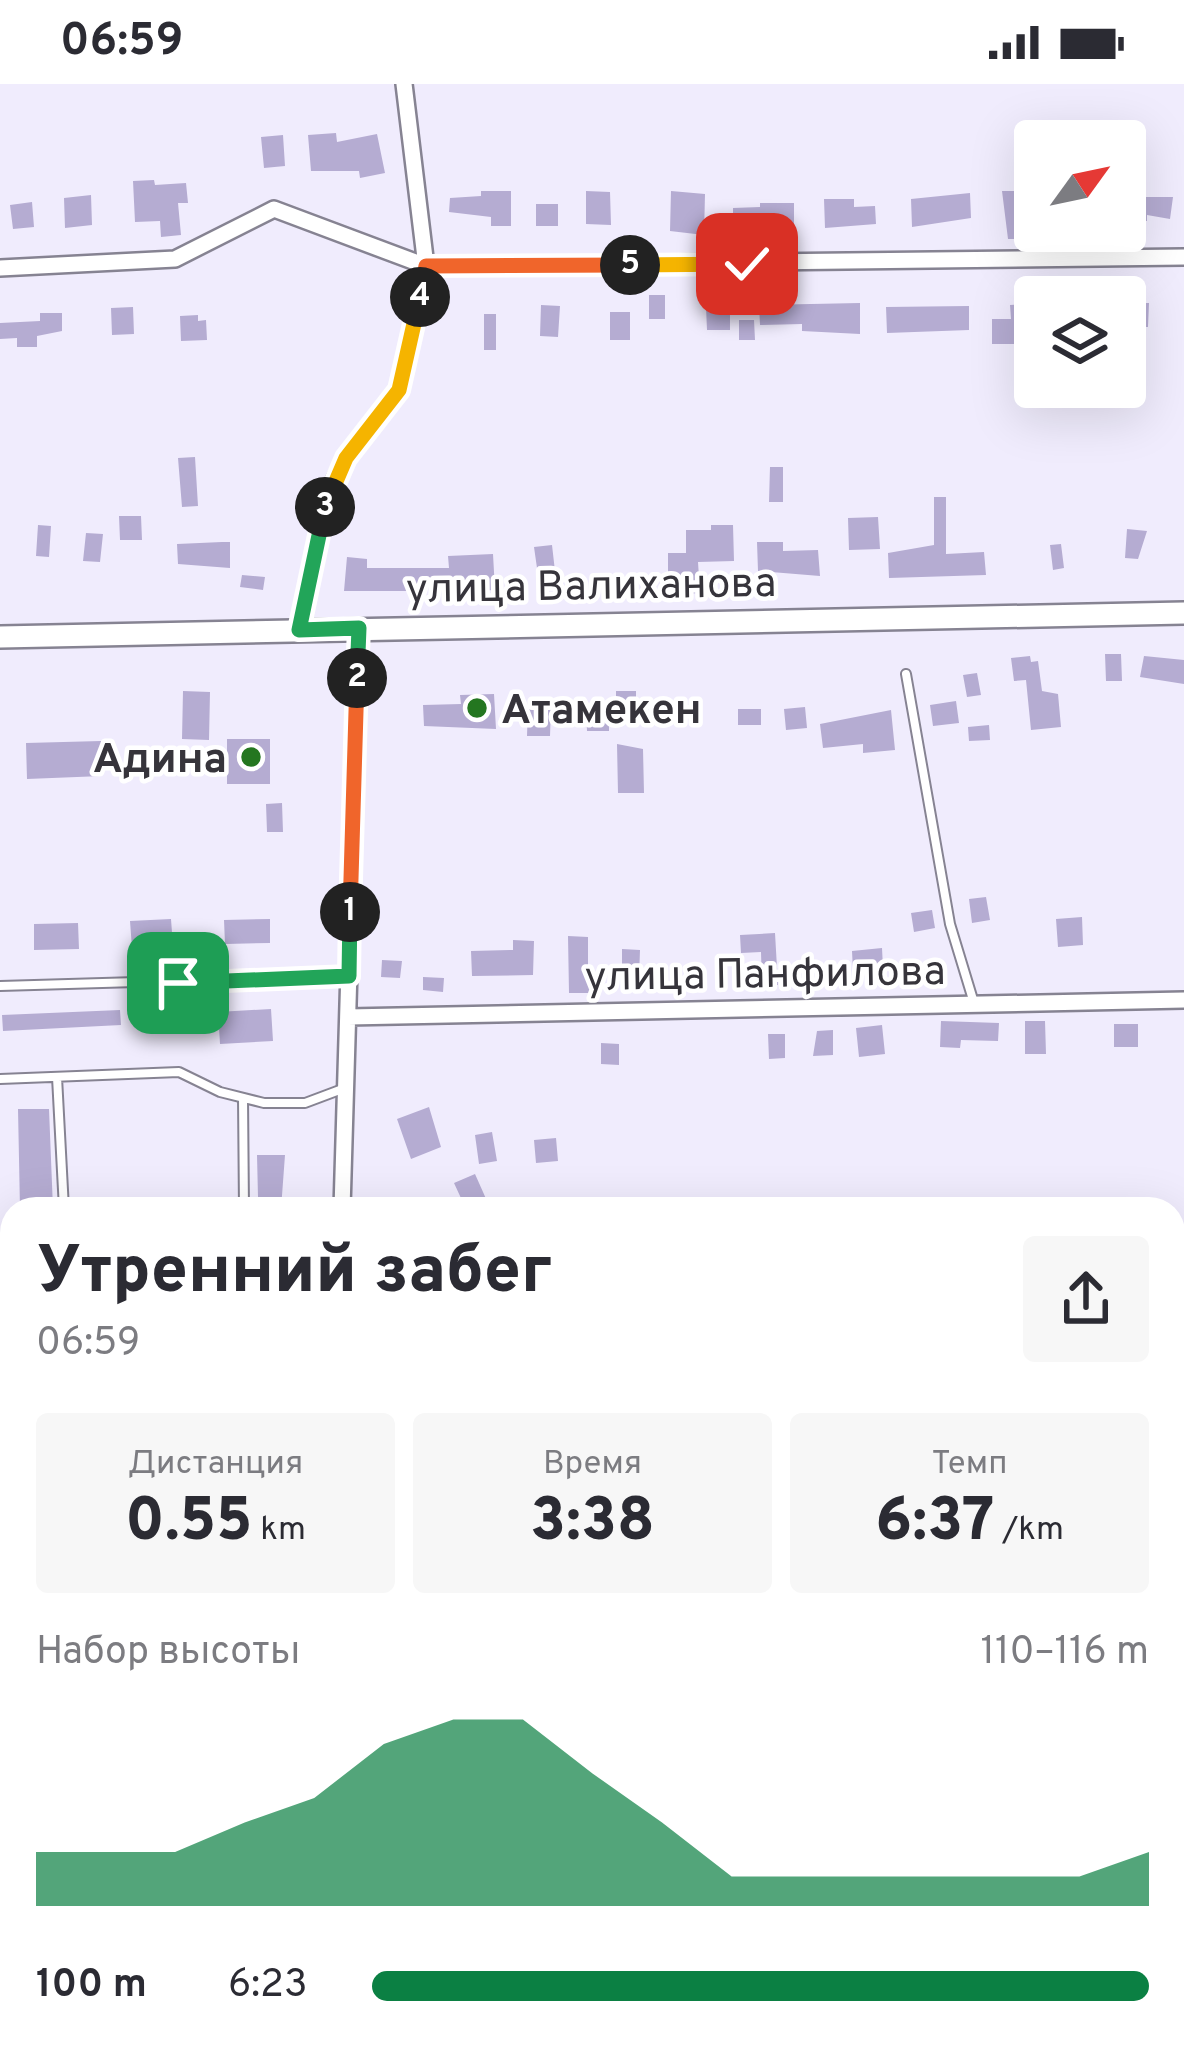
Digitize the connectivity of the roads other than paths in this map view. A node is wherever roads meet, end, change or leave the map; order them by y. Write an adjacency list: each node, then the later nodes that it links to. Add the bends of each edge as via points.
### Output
1 (404, 84): 3 (street)
2 (1184, 257): 3 (street)
3 (426, 266): 4 (street, via 274,209 175,259); 7 (street, via 399,390 330,489)
4 (0, 268)
5 (1184, 613): 6 (main road, улица Валиханова)
6 (359, 628): 7 (main road, улица Валиханова); 10 (street)
7 (299, 630): 8 (main road, улица Валиханова)
8 (0, 637)
9 (906, 674): 13 (lane, via 950,924)
10 (349, 976): 11 (lane); 14 (street)
11 (0, 986)
12 (1184, 1000): 13 (street, улица Панфилова)
13 (974, 1004): 14 (street, улица Панфилова)
14 (348, 1017): 17 (street)
15 (57, 1077): 16 (lane); 18 (lane, via 179,1072); 19 (lane)
16 (0, 1079)
17 (346, 1087): 18 (lane, via 304,1103); 21 (street)
18 (243, 1098): 20 (lane)
19 (63, 1197)
20 (244, 1197)
21 (342, 1197)

